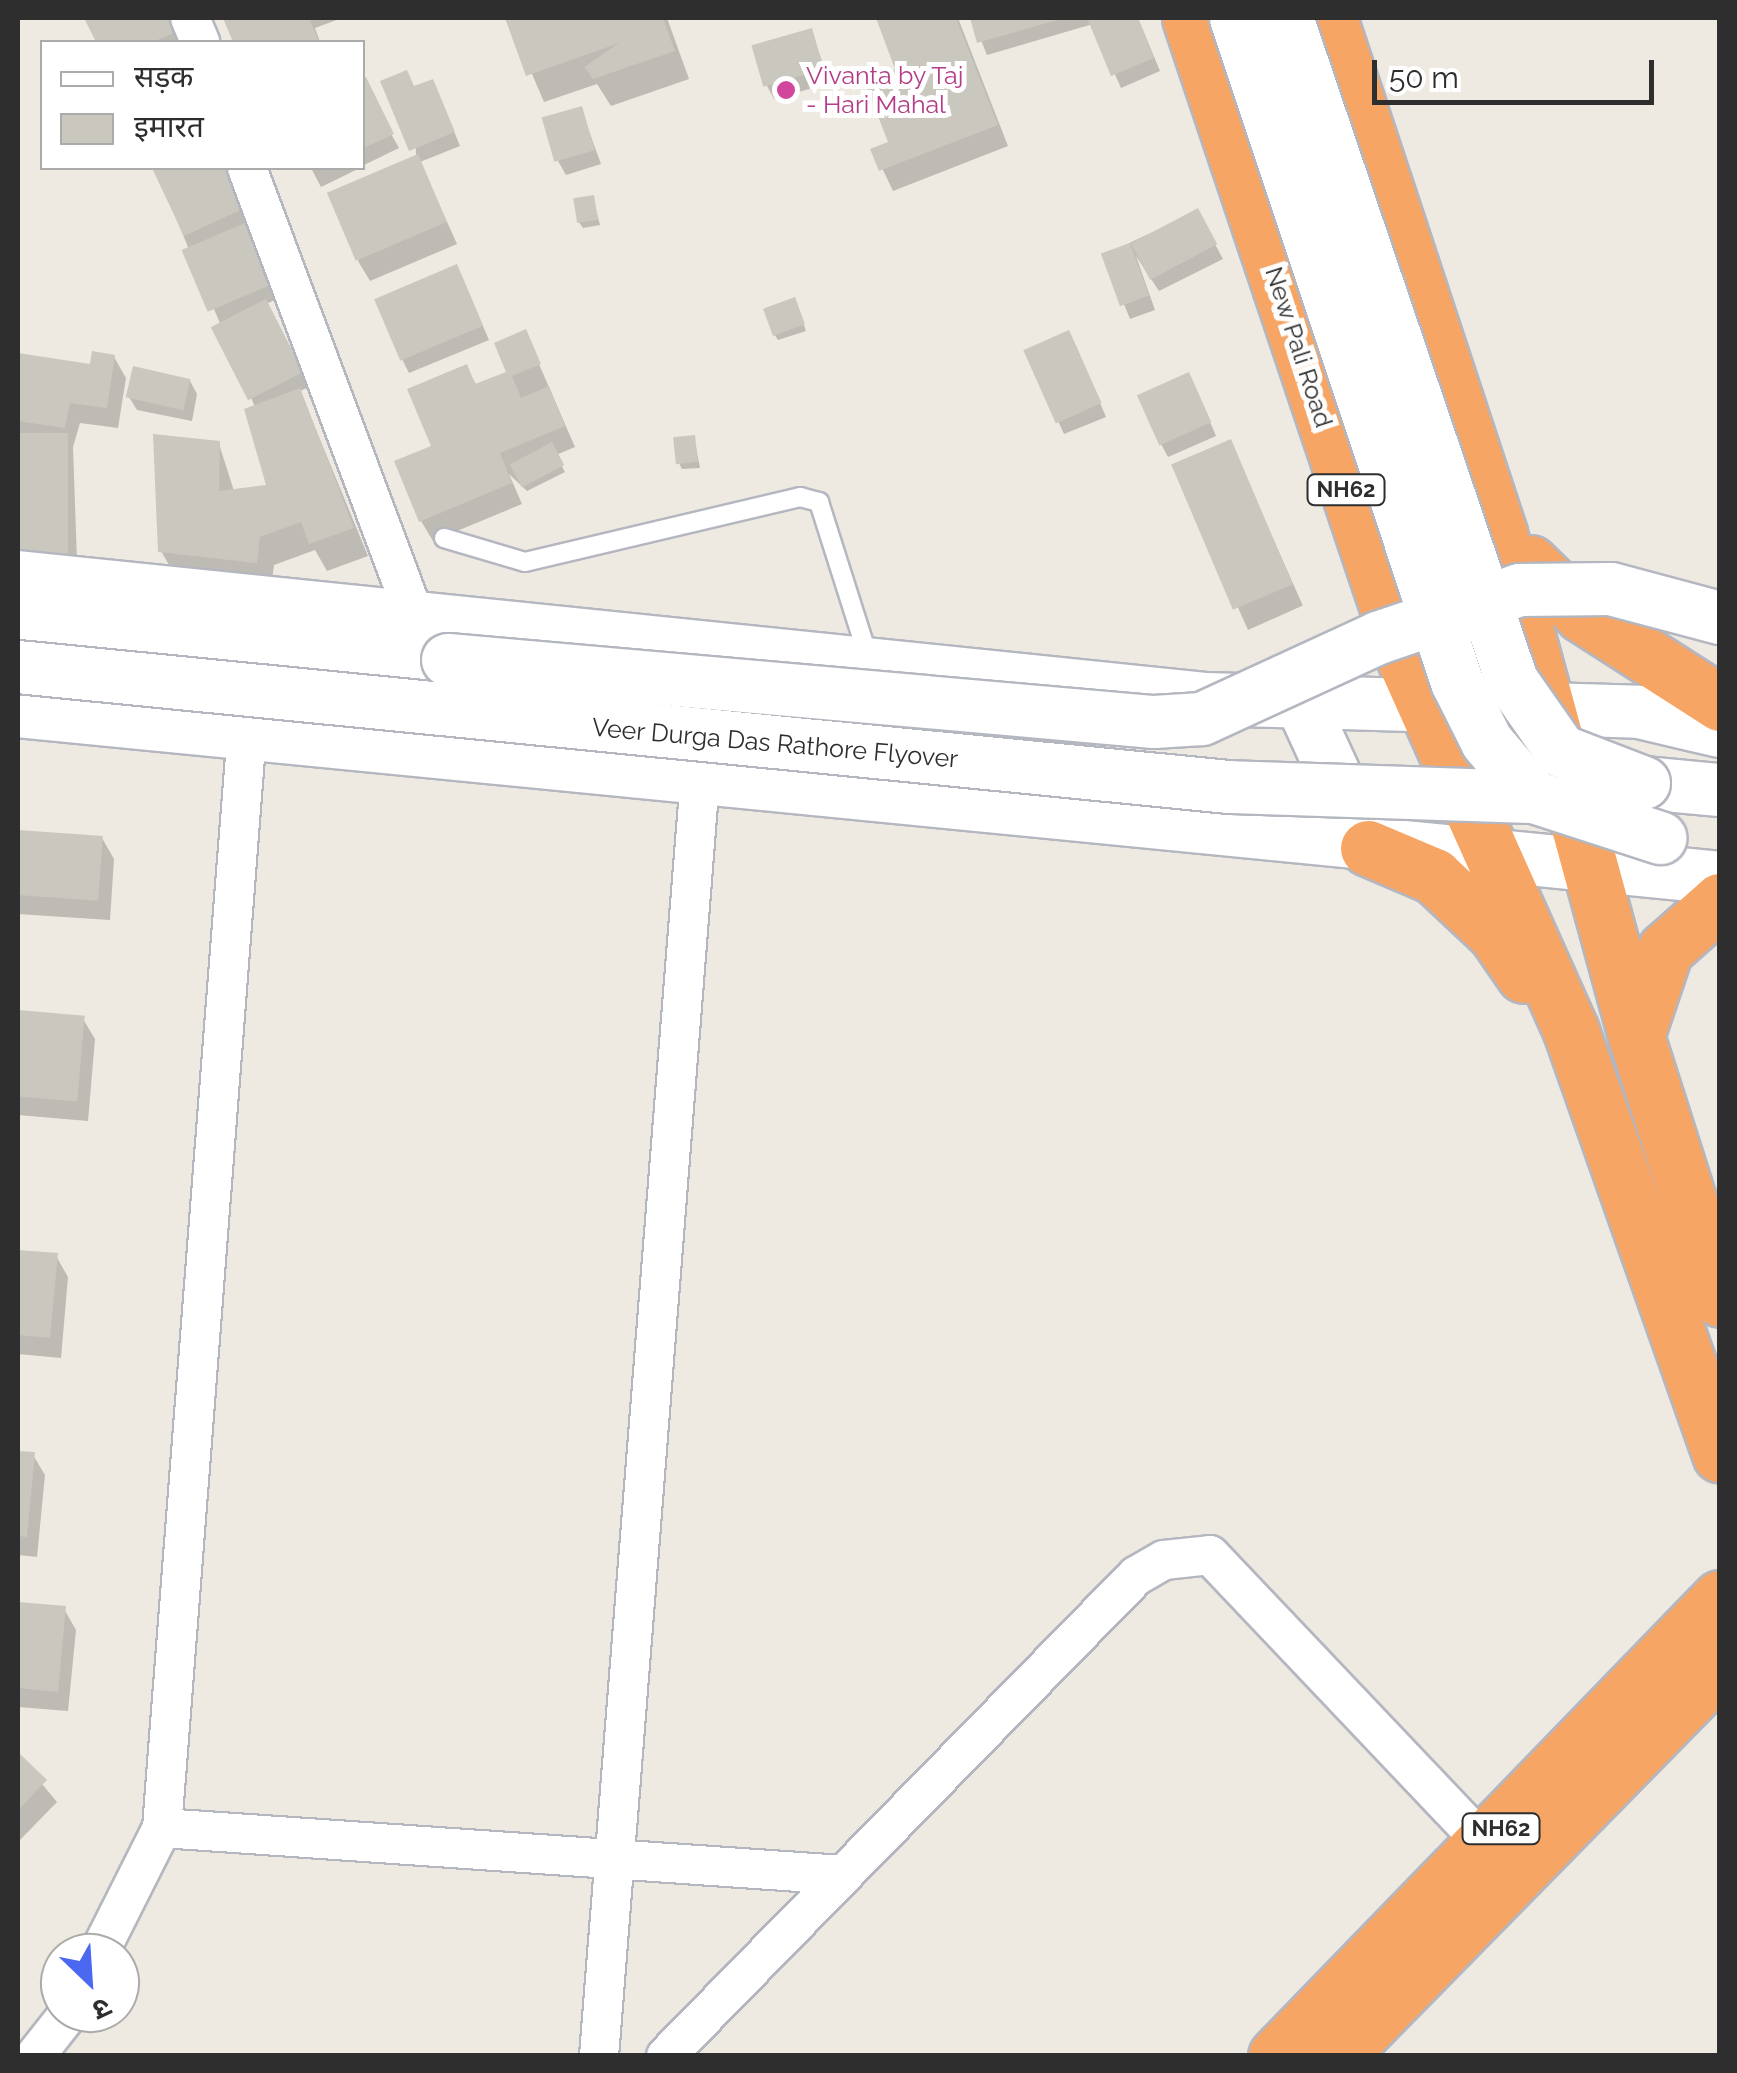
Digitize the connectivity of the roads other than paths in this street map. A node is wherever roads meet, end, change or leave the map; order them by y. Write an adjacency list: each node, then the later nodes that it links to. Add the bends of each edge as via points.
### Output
1 (1190, 18): 6 (highway, New Pali Road / NH62)
2 (1236, 18): 25 (main road, Veer Durga Das Rathore Flyover, bridge, via 1457,682 1487,742)
3 (1287, 18): 23 (main road, bridge, via 1346,212 1512,681 1541,731 1589,768)
4 (1329, 18): 7 (highway)
5 (248, 170): 10 (street)
6 (1358, 526): 15 (highway, via 1341,644); 17 (highway, New Pali Road / NH62)
7 (1499, 533): 16 (highway, via 1583,616); 18 (highway)
8 (444, 538): 13 (lane, via 525,562 800,497 819,502)
9 (18, 576): 10 (main road)
10 (414, 615): 13 (main road)
11 (1720, 618): 12 (main road, Veer Durga Das Rathore Flyover, bridge, via 1611,589 1520,590 1378,638 1202,719 1154,722)
12 (18, 620)
13 (870, 663): 15 (main road); 24 (lane)
14 (18, 667): 25 (main road, Veer Durga Das Rathore Flyover, bridge, via 1228,787)
15 (1301, 702): 17 (main road); 27 (main road)
16 (1720, 703)
17 (1426, 706): 18 (main road); 28 (highway, New Pali Road / NH62)
18 (1548, 709): 21 (main road, via 1639,712); 29 (highway)
19 (18, 711): 20 (main road)
20 (247, 730): 22 (main road); 38 (street)
21 (1720, 731)
22 (700, 778): 24 (main road); 40 (street)
23 (1720, 790)
24 (850, 794): 27 (main road)
25 (1534, 797): 26 (main road, Veer Durga Das Rathore Flyover, bridge, via 1572,816)
26 (1720, 847)
27 (1368, 848): 28 (main road); 33 (highway, via 1434,876 1494,932)
28 (1494, 860): 29 (main road); 33 (highway, New Pali Road / NH62)
29 (1594, 866): 30 (main road); 32 (highway)
30 (1720, 878)
31 (1720, 901): 32 (highway, via 1665,950)
32 (1636, 1036): 34 (highway)
33 (1576, 1046): 35 (highway, NH62)
34 (1720, 1299)
35 (1720, 1455)
36 (1720, 1598): 39 (highway, NH62)
37 (1720, 1667): 48 (highway, NH62)
38 (162, 1828): 40 (street); 42 (street)
39 (1485, 1845): 41 (street, via 1233,1577 1210,1555 1190,1554 1136,1576); 47 (highway, NH62)
40 (612, 1859): 41 (street); 45 (street)
41 (842, 1875): 46 (street)
42 (109, 1933)
43 (53, 2033): 44 (street)
44 (35, 2056)
45 (599, 2056)
46 (666, 2056)
47 (1276, 2056)
48 (1338, 2056)

